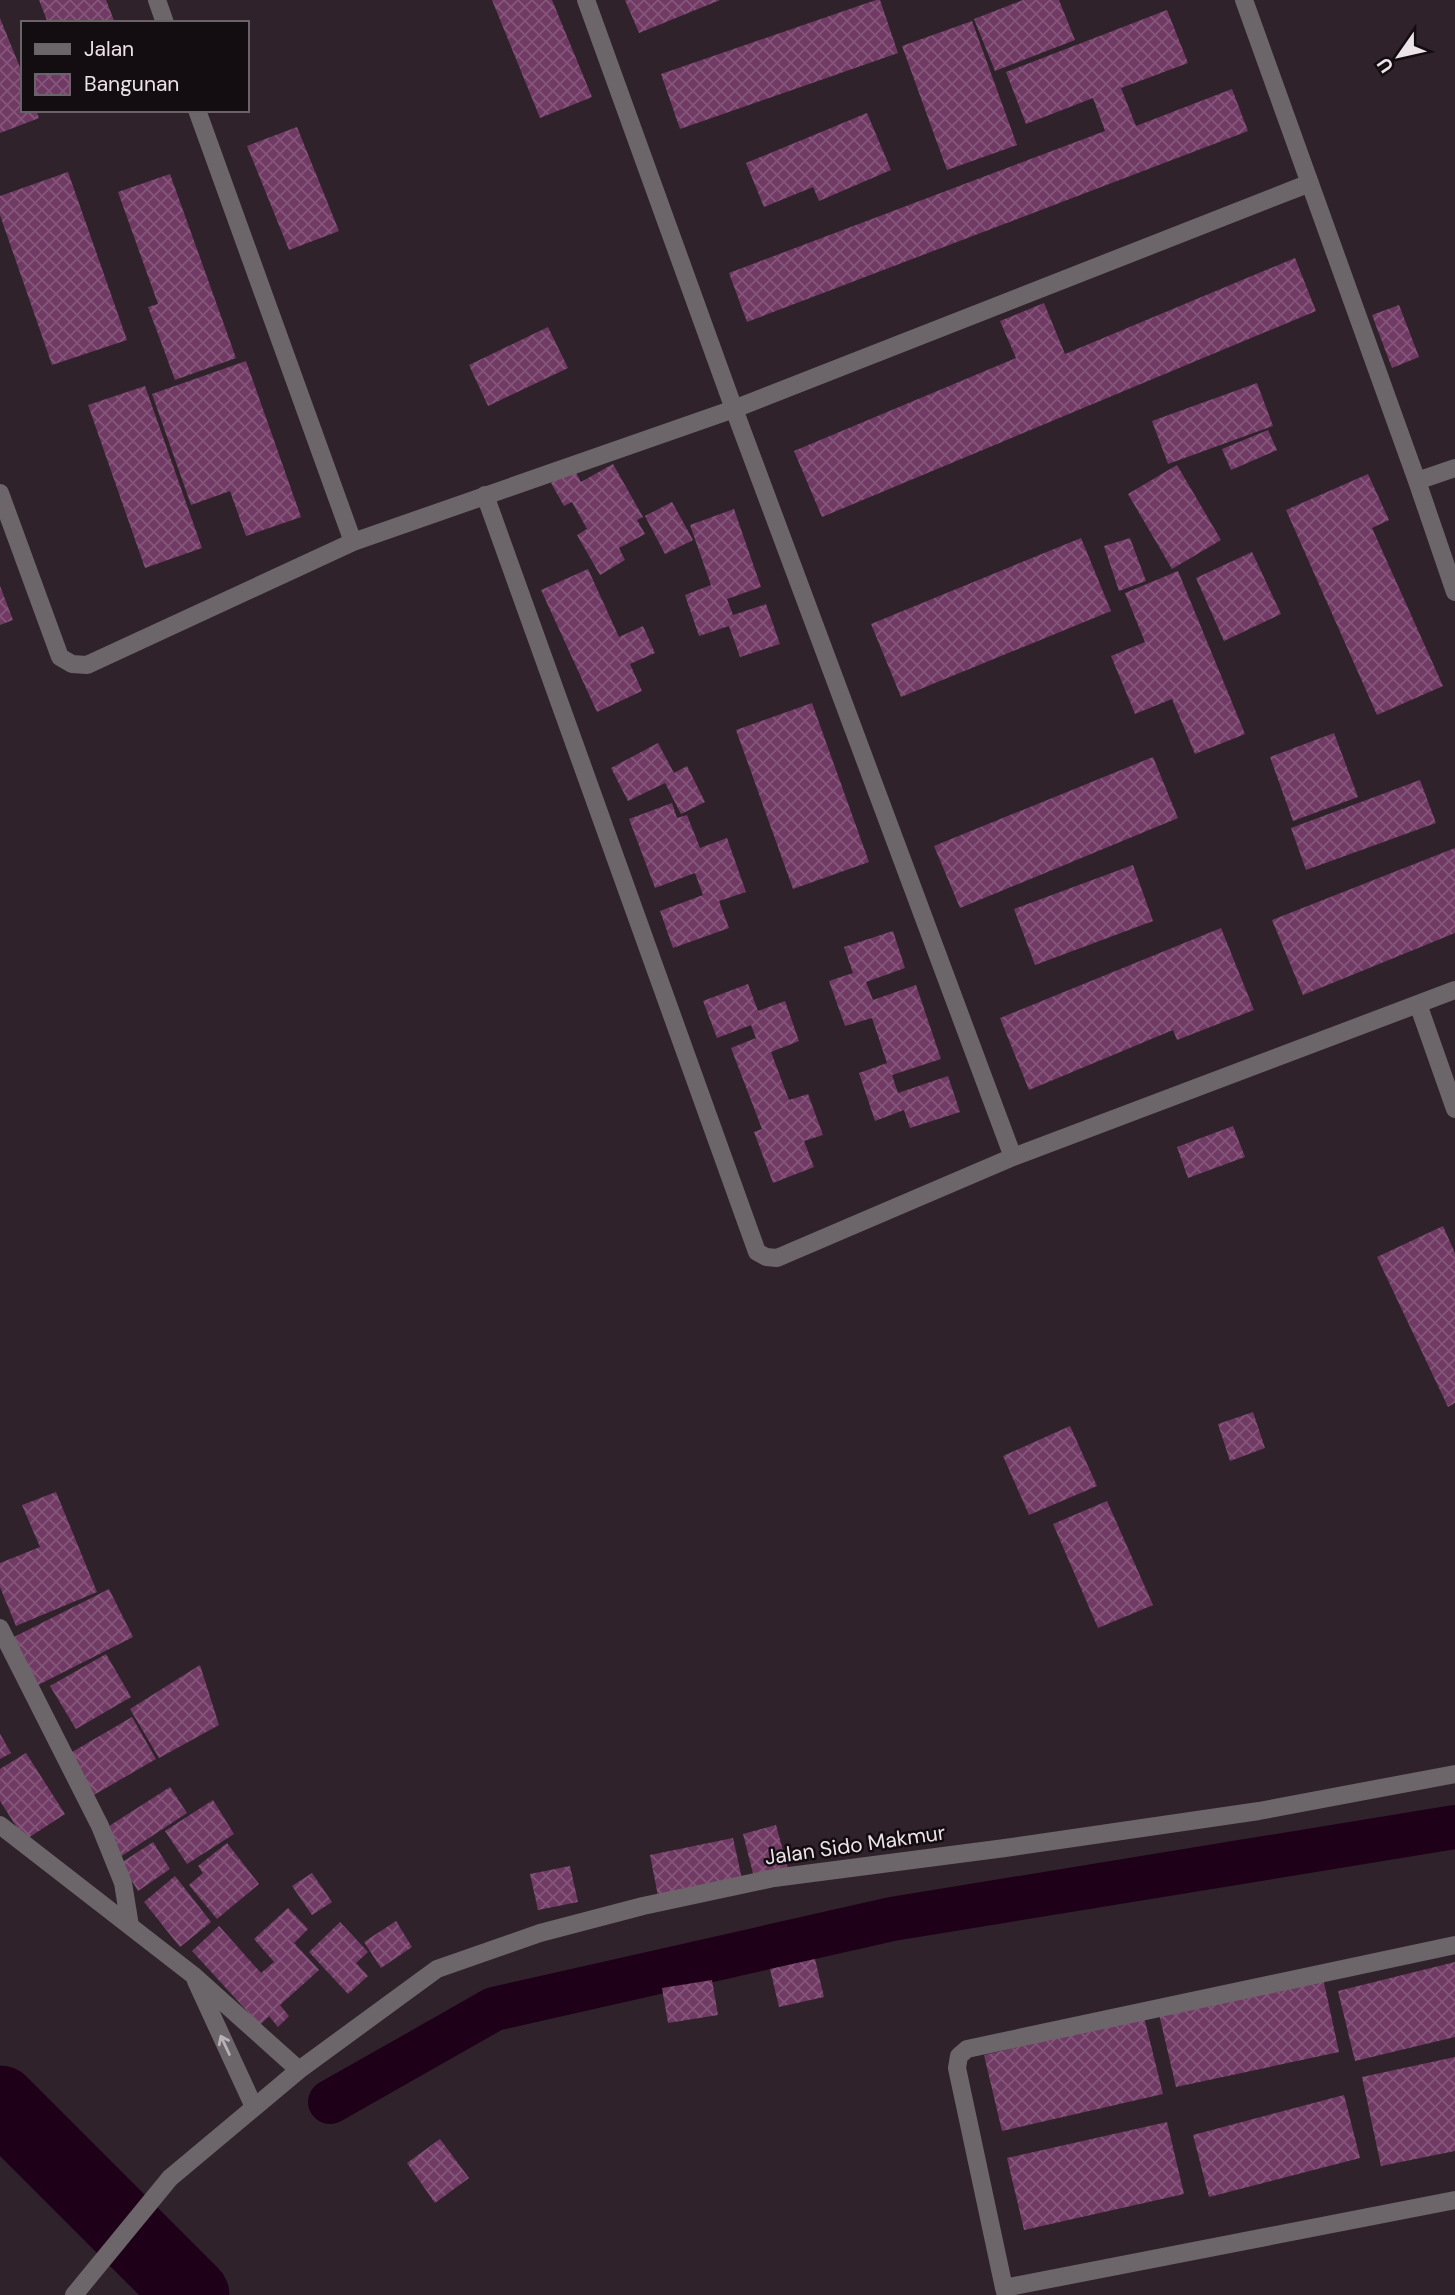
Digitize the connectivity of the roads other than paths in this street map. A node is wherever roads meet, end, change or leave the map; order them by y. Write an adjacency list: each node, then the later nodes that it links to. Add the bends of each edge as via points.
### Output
1 (157, 0): 4 (street)
2 (586, 0): 7 (street)
3 (1244, 0): 6 (street)
4 (164, 21)
5 (198, 112): 12 (street)
6 (1310, 183): 7 (street); 9 (street)
7 (734, 409): 11 (street); 17 (street)
8 (1455, 468): 9 (street)
9 (1417, 481): 13 (street)
10 (0, 493): 12 (street, via 60,657 72,664 87,665)
11 (485, 495): 12 (street); 17 (street, via 757,1252 776,1258)
12 (353, 542)
13 (1455, 592)
14 (1455, 990): 15 (street)
15 (1418, 1004): 16 (street); 17 (street)
16 (1455, 1109)
17 (1013, 1157)
18 (0, 1628): 21 (street, via 100,1826 123,1883)
19 (1455, 1774): 24 (street, Jalan Sido Makmur, via 1245,1813 774,1878 643,1906 540,1933 437,1969)
20 (0, 1825): 21 (street)
21 (130, 1926): 23 (street)
22 (1455, 1945): 28 (street, via 967,2049 958,2056 957,2068)
23 (192, 1975): 24 (street); 25 (street, one-way to 23)
24 (299, 2070): 25 (street, Jalan Sido Makmur)
25 (254, 2107): 27 (street, Jalan Sido Makmur, via 170,2178)
26 (1455, 2200): 28 (street)
27 (78, 2291)
28 (1005, 2291)

